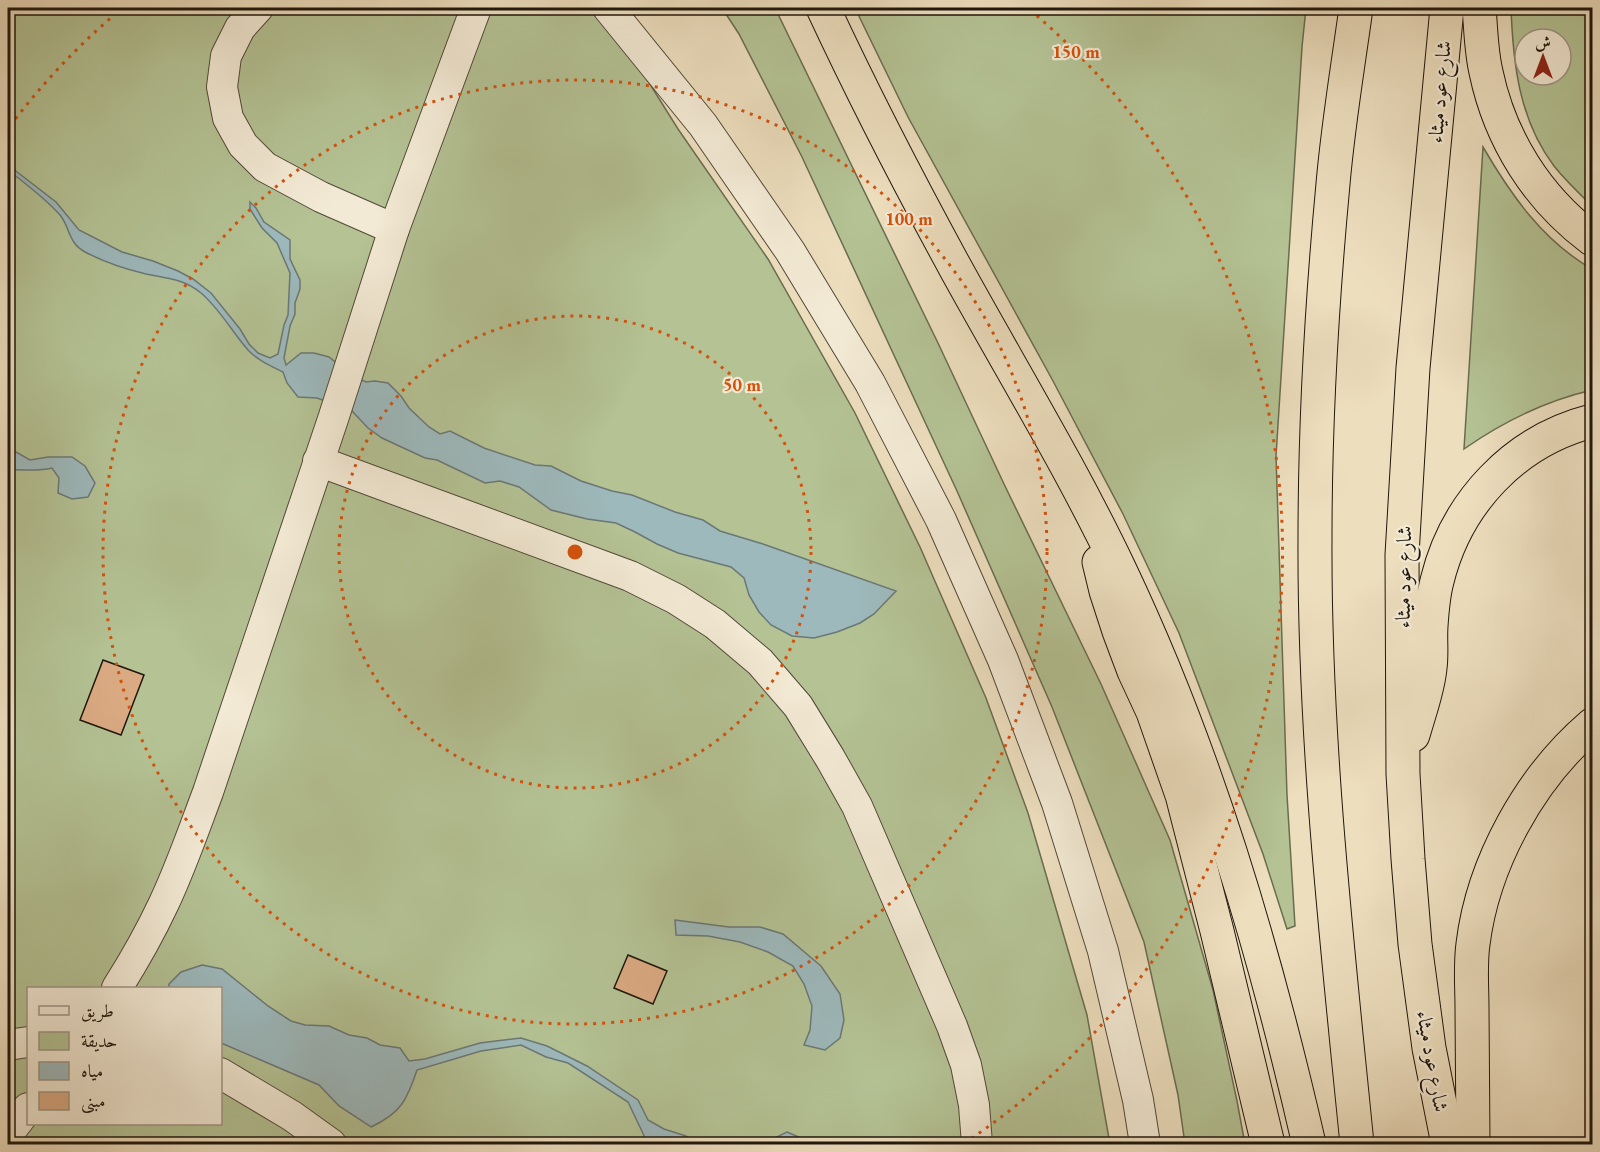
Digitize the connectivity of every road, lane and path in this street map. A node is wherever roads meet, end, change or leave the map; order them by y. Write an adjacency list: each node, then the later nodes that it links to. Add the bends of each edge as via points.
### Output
1 (258, 8): 8 (street, via 240,28 226,56 222,87 228,118 243,145 265,167)
2 (476, 8): 8 (street)
3 (608, 8): 23 (street, via 703,125 790,251 870,383 941,519 1003,660 1057,803 1103,951)
4 (822, 8): 12 (highway, via 955,267)
5 (1356, 8): 26 (highway, via 1333,182 1320,360 1315,539 1319,717)
6 (1447, 8): 14 (highway, شارع عود ميثاء, via 1413,368 1402,555)
7 (1479, 8): 9 (highway, via 1485,70 1509,142 1549,201)
8 (394, 230): 11 (street)
9 (1593, 239)
10 (1593, 422): 14 (highway, via 1566,429 1521,453 1488,483 1461,520 1437,582 1427,686)
11 (318, 461): 15 (street, via 187,849 163,905); 22 (street, via 630,576 715,624 760,662 798,706 862,817 966,1065)
12 (1089, 507): 24 (highway, via 1116,621 1182,795); 25 (highway, via 1149,635 1201,766 1263,961)
13 (1593, 725): 28 (highway, via 1530,795 1509,830 1480,906 1472,945)
14 (1403, 774): 27 (highway, شارع عود ميثاء, via 1415,944 1429,1048)
15 (118, 987)
16 (27, 1042): 17 (street)
17 (8, 1045)
18 (222, 1075): 21 (street)
19 (27, 1109): 20 (street)
20 (8, 1134)
21 (331, 1144)
22 (977, 1144)
23 (1145, 1144)
24 (1268, 1144)
25 (1309, 1144)
26 (1357, 1144)
27 (1448, 1144)
28 (1473, 1144)

